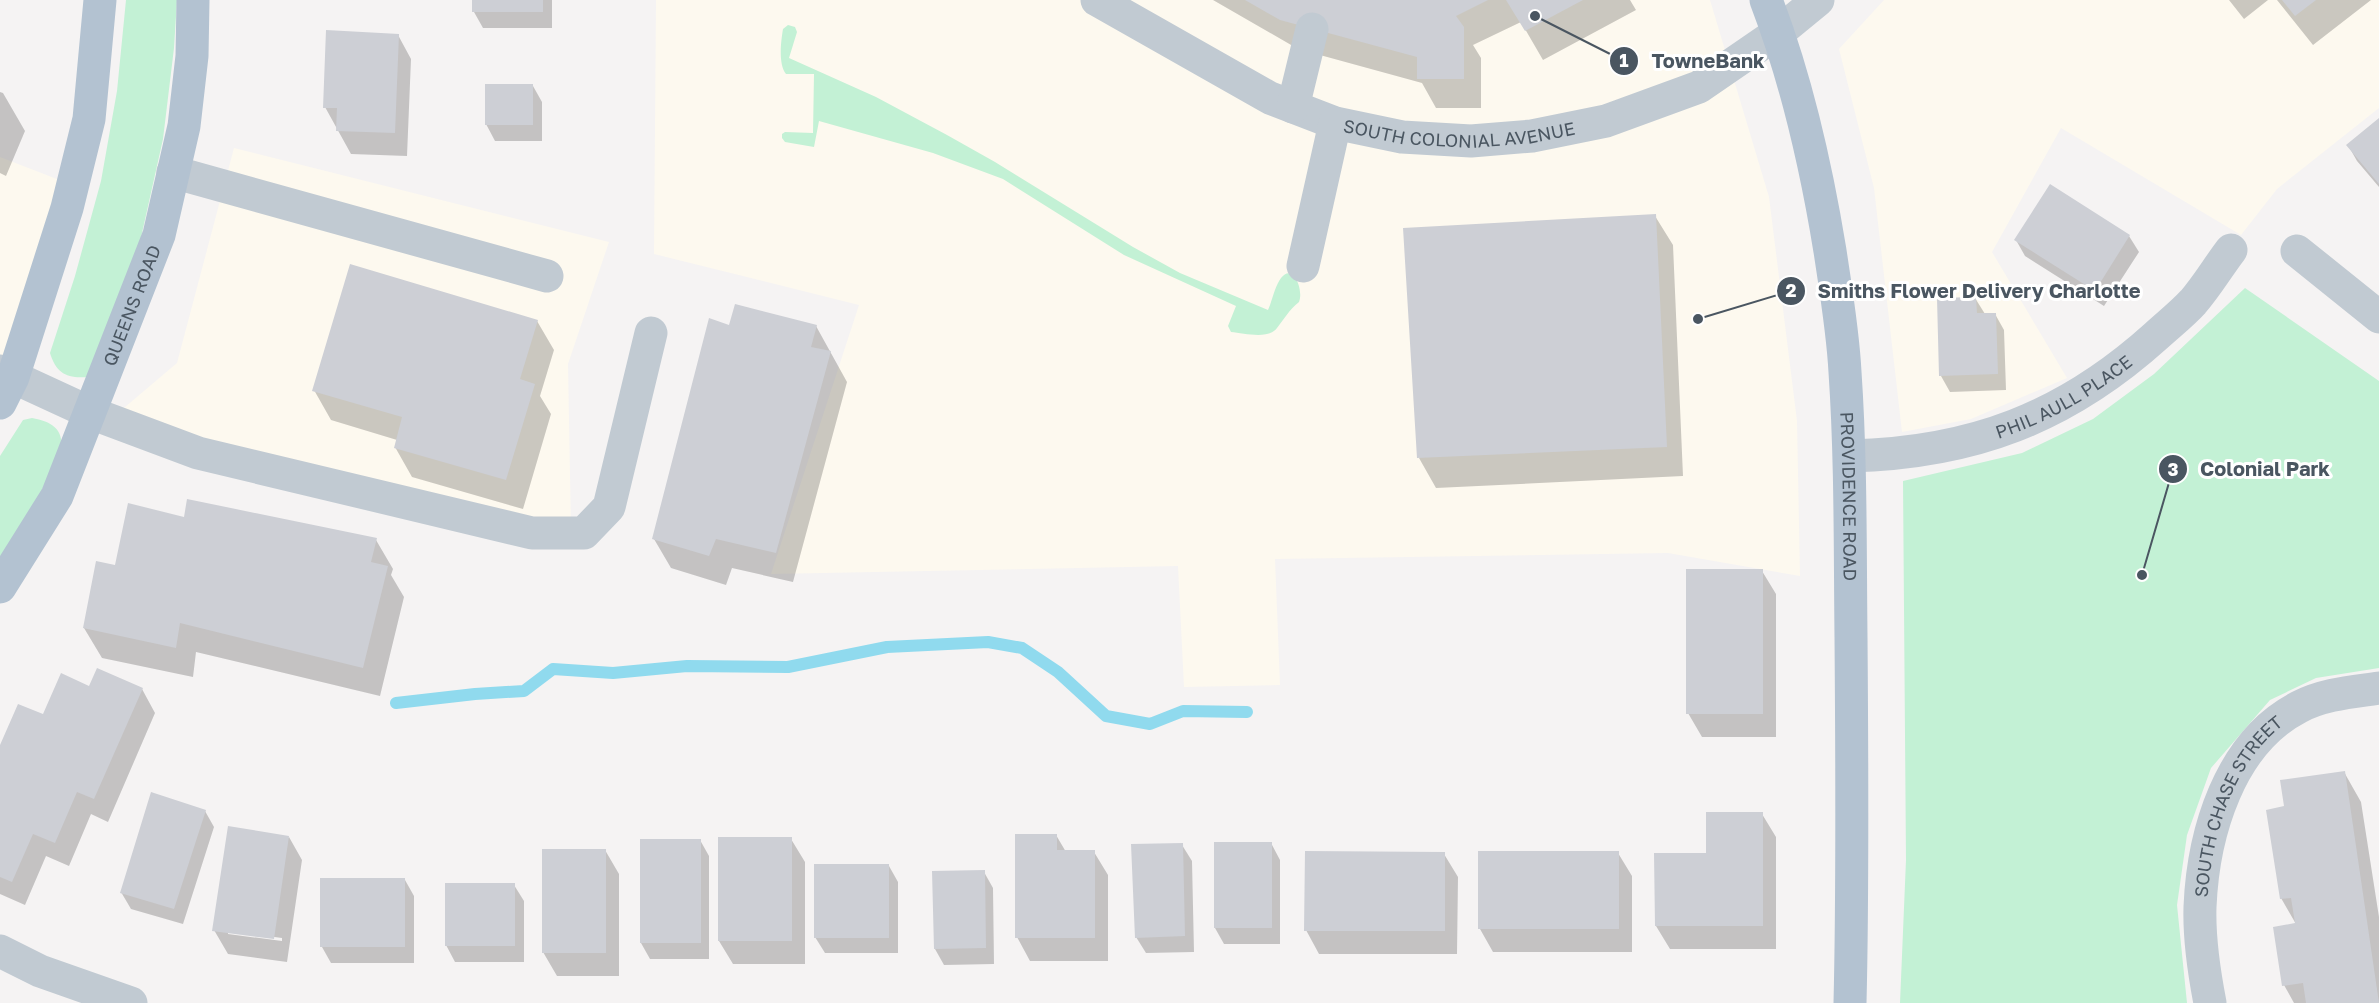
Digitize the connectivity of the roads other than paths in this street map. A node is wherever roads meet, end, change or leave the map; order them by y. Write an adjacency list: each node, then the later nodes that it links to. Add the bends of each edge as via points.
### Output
1 (100, 0): 17 (main road, via 89,118 67,208)
2 (193, 0): 10 (main road, QUEENS ROAD, via 185,117)
3 (1097, 0): 8 (street, SOUTH COLONIAL AVENUE, via 1270,98)
4 (1766, 0): 7 (main road, PROVIDENCE ROAD)
5 (1818, 0): 7 (street, SOUTH COLONIAL AVENUE)
6 (1312, 28): 8 (street)
7 (1779, 32): 9 (street, SOUTH COLONIAL AVENUE, via 1700,87 1606,121 1532,136 1471,141 1402,137); 19 (main road, PROVIDENCE ROAD, via 1819,183 1838,302)
8 (1293, 107): 9 (street, SOUTH COLONIAL AVENUE)
9 (1335, 123): 13 (street)
10 (173, 172): 14 (street); 18 (main road, QUEENS ROAD, via 159,235)
11 (2231, 250): 19 (street, PHIL AULL PLACE, via 2192,302 2137,353 2078,396 2008,429 1959,443 1891,455)
12 (2297, 251): 15 (street)
13 (1302, 266)
14 (547, 276)
15 (2379, 317)
16 (651, 333): 18 (street, via 609,507 584,533 532,533 198,453)
17 (4, 384): 18 (street)
18 (91, 413): 20 (main road, QUEENS ROAD, via 57,496)
19 (1850, 456): 24 (main road, PROVIDENCE ROAD)
20 (0, 587)
21 (2379, 688): 25 (street, SOUTH CHASE STREET, via 2336,694 2299,707 2267,729 2242,759 2221,801 2205,854 2200,908)
22 (0, 951): 23 (street, via 40,971)
23 (131, 1003)
24 (1850, 1003)
25 (2210, 1003)

